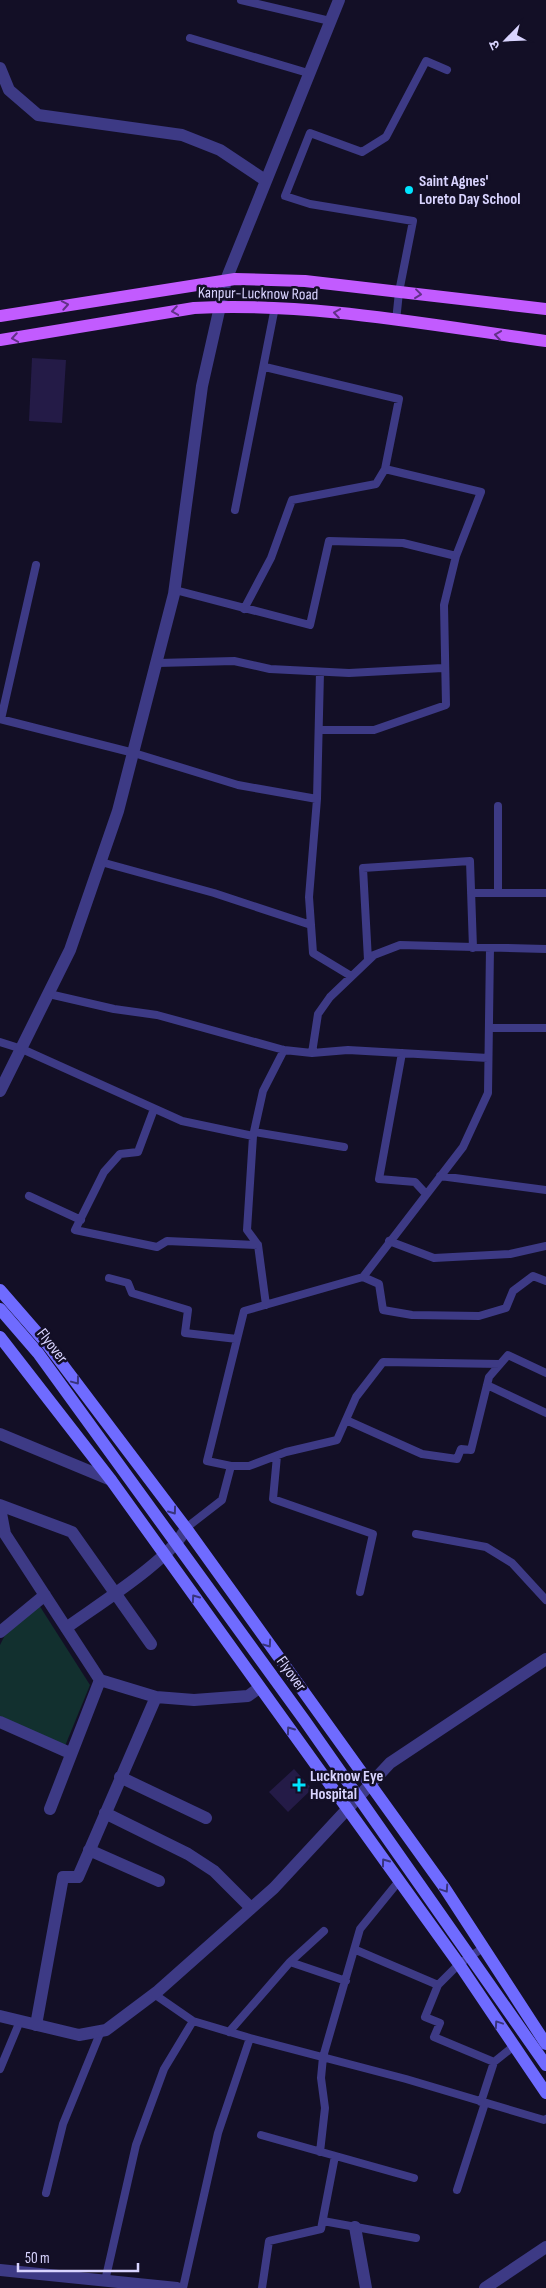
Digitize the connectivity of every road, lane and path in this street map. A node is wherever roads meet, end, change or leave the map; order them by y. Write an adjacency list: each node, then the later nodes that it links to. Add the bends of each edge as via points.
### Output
1 (241, 0): 3 (lane)
2 (339, 0): 3 (street)
3 (330, 21): 7 (street)
4 (190, 38): 7 (lane)
5 (0, 68): 8 (street, via 9,90 38,116 182,135 220,150)
6 (447, 70): 10 (lane, via 426,61 386,136 362,152 310,133 285,196 310,204 413,221)
7 (308, 73): 8 (street)
8 (265, 180): 9 (street)
9 (226, 280): 10 (main road, Kanpur-Lucknow Road, via 305,281); 11 (street); 14 (main road, Kanpur-Lucknow Road, one-way to 9)
10 (399, 292): 13 (main road, Kanpur-Lucknow Road, one-way to 13); 15 (lane)
11 (220, 307): 12 (main road, Kanpur-Lucknow Road); 16 (main road, Kanpur-Lucknow Road, one-way to 16, via 194,308); 23 (street, via 202,386)
12 (275, 308): 15 (main road, Kanpur-Lucknow Road, one-way to 12, via 299,308); 18 (lane)
13 (546, 309)
14 (0, 316)
15 (396, 321): 17 (main road, Kanpur-Lucknow Road, one-way to 15)
16 (0, 340)
17 (546, 341)
18 (264, 367): 19 (lane, via 399,399); 20 (lane)
19 (385, 469): 21 (lane, via 481,492); 24 (lane, via 376,484 292,500 271,558)
20 (235, 510)
21 (456, 556): 24 (lane, via 403,543 329,541 310,625); 26 (lane, via 444,605)
22 (36, 565): 28 (lane)
23 (175, 590): 24 (lane); 25 (street)
24 (244, 609)
25 (158, 663): 27 (lane, via 234,660 270,670); 30 (street)
26 (443, 668): 27 (lane); 29 (lane, via 446,705 374,730)
27 (320, 672): 29 (lane)
28 (0, 719): 30 (lane)
29 (320, 730): 31 (lane)
30 (134, 753): 31 (lane, via 238,785); 33 (street)
31 (317, 799): 37 (lane, via 309,897)
32 (498, 806): 35 (lane)
33 (100, 862): 37 (lane, via 214,893); 43 (street, via 70,950)
34 (471, 893): 35 (lane); 38 (lane); 41 (lane, via 470,862 363,868)
35 (498, 893): 36 (lane)
36 (546, 893)
37 (311, 925): 42 (lane, via 313,953)
38 (473, 948): 39 (lane); 41 (lane, via 400,945)
39 (490, 948): 40 (lane); 44 (lane)
40 (546, 949)
41 (368, 960): 42 (lane)
42 (351, 976): 49 (lane, via 318,1014)
43 (49, 994): 47 (street); 48 (lane, via 158,1015)
44 (489, 1028): 45 (lane); 51 (lane)
45 (546, 1028)
46 (0, 1042): 47 (lane)
47 (22, 1049): 52 (street); 53 (lane)
48 (284, 1050): 49 (lane); 54 (lane, via 263,1091)
49 (312, 1053): 50 (lane, via 348,1050)
50 (402, 1053): 51 (lane); 58 (lane, via 379,1179 415,1182)
51 (488, 1058): 56 (lane, via 488,1093 463,1147)
52 (0, 1091)
53 (154, 1109): 54 (lane, via 182,1121); 60 (lane, via 138,1152 120,1154 104,1172)
54 (253, 1134): 55 (lane); 62 (lane, via 247,1230)
55 (344, 1148)
56 (440, 1176): 57 (lane); 58 (lane)
57 (546, 1190)
58 (426, 1194): 61 (lane)
59 (29, 1196): 60 (lane)
60 (81, 1220): 62 (lane, via 76,1230 157,1247 167,1242)
61 (389, 1241): 63 (lane, via 434,1258 510,1254); 64 (lane)
62 (258, 1245): 68 (lane)
63 (546, 1246)
64 (363, 1277): 66 (lane, via 378,1284 383,1310 412,1315 479,1316 506,1308 513,1291 533,1276); 68 (lane)
65 (109, 1278): 71 (lane, via 128,1283 132,1292 188,1310 185,1333)
66 (546, 1281)
67 (0, 1290): 82 (main road, one-way to 82, via 47,1344)
68 (266, 1305): 71 (lane, via 244,1311)
69 (0, 1309): 128 (main road, Flyover, bridge, via 38,1353 305,1721)
70 (0, 1337): 80 (main road)
71 (237, 1339): 79 (lane, via 207,1461)
72 (500, 1364): 73 (lane, via 508,1355); 74 (lane, via 489,1377); 76 (lane, via 383,1362 356,1397)
73 (546, 1373)
74 (487, 1385): 75 (lane); 76 (lane, via 471,1450 460,1449 457,1459 422,1454)
75 (546, 1413)
76 (346, 1420): 78 (lane, via 337,1440)
77 (0, 1434): 80 (street)
78 (277, 1456): 79 (lane, via 249,1466); 86 (lane, via 273,1499 373,1534)
79 (232, 1466): 82 (lane, via 222,1500)
80 (111, 1480): 85 (main road)
81 (0, 1506): 84 (street); 87 (street, via 72,1532)
82 (186, 1528): 85 (street, via 181,1539); 100 (main road, one-way to 100)
83 (416, 1534): 89 (lane, via 486,1547 512,1563)
84 (3, 1536): 88 (street)
85 (165, 1555): 87 (street); 95 (main road, one-way to 85)
86 (360, 1592)
87 (115, 1593): 90 (street); 92 (street)
88 (45, 1595): 90 (street); 91 (street)
89 (546, 1600)
90 (66, 1628): 94 (street)
91 (0, 1632)
92 (151, 1644)
93 (546, 1659): 100 (street, via 390,1763)
94 (100, 1680): 96 (street); 98 (street)
95 (260, 1688): 96 (street, via 248,1696 194,1700); 102 (main road, one-way to 95)
96 (156, 1697): 99 (street)
97 (0, 1722): 98 (street)
98 (70, 1753): 101 (street)
99 (120, 1778): 103 (street); 104 (street)
100 (368, 1784): 102 (street); 110 (main road, one-way to 110, via 444,1886)
101 (50, 1809)
102 (347, 1810): 107 (main road, one-way to 102); 108 (street)
103 (105, 1813): 105 (street); 108 (street, via 188,1854 214,1871)
104 (206, 1818)
105 (89, 1850): 106 (street); 120 (street, via 78,1877 63,1877)
106 (159, 1881)
107 (399, 1881): 111 (lane, via 360,1929); 113 (main road)
108 (251, 1908): 116 (street)
109 (324, 1931): 112 (lane)
110 (484, 1948): 113 (lane); 124 (main road)
111 (356, 1950): 114 (lane); 115 (lane)
112 (290, 1962): 114 (lane); 122 (lane)
113 (459, 1964): 115 (lane); 125 (main road, one-way to 113)
114 (346, 1981): 126 (lane)
115 (438, 1985): 127 (lane, via 425,2017 440,2023 434,2037)
116 (154, 1994): 119 (lane); 121 (street)
117 (0, 2016): 118 (street)
118 (20, 2021): 120 (street); 129 (lane)
119 (193, 2021): 122 (lane); 144 (lane, via 164,2069 136,2145)
120 (36, 2025): 121 (street, via 80,2035)
121 (101, 2031): 138 (lane, via 63,2124)
122 (230, 2032): 123 (lane)
123 (250, 2038): 126 (lane); 146 (lane, via 218,2133)
124 (546, 2044)
125 (514, 2046): 127 (lane); 130 (main road)
126 (323, 2057): 131 (lane); 134 (lane, via 321,2078 325,2108)
127 (494, 2062): 131 (lane)
128 (546, 2065)
129 (0, 2069)
130 (546, 2093)
131 (483, 2102): 132 (lane); 137 (lane)
132 (546, 2119)
133 (261, 2135): 134 (lane)
134 (320, 2152): 135 (lane)
135 (335, 2156): 136 (lane); 139 (lane)
136 (414, 2178)
137 (457, 2190)
138 (46, 2194)
139 (323, 2221): 140 (lane); 147 (lane, via 321,2229 269,2241)
140 (355, 2227): 141 (lane); 148 (street)
141 (416, 2238)
142 (546, 2247): 149 (street)
143 (0, 2270): 144 (street)
144 (105, 2281): 145 (street)
145 (171, 2288)
146 (183, 2288)
147 (262, 2288)
148 (366, 2288)
149 (486, 2288)

